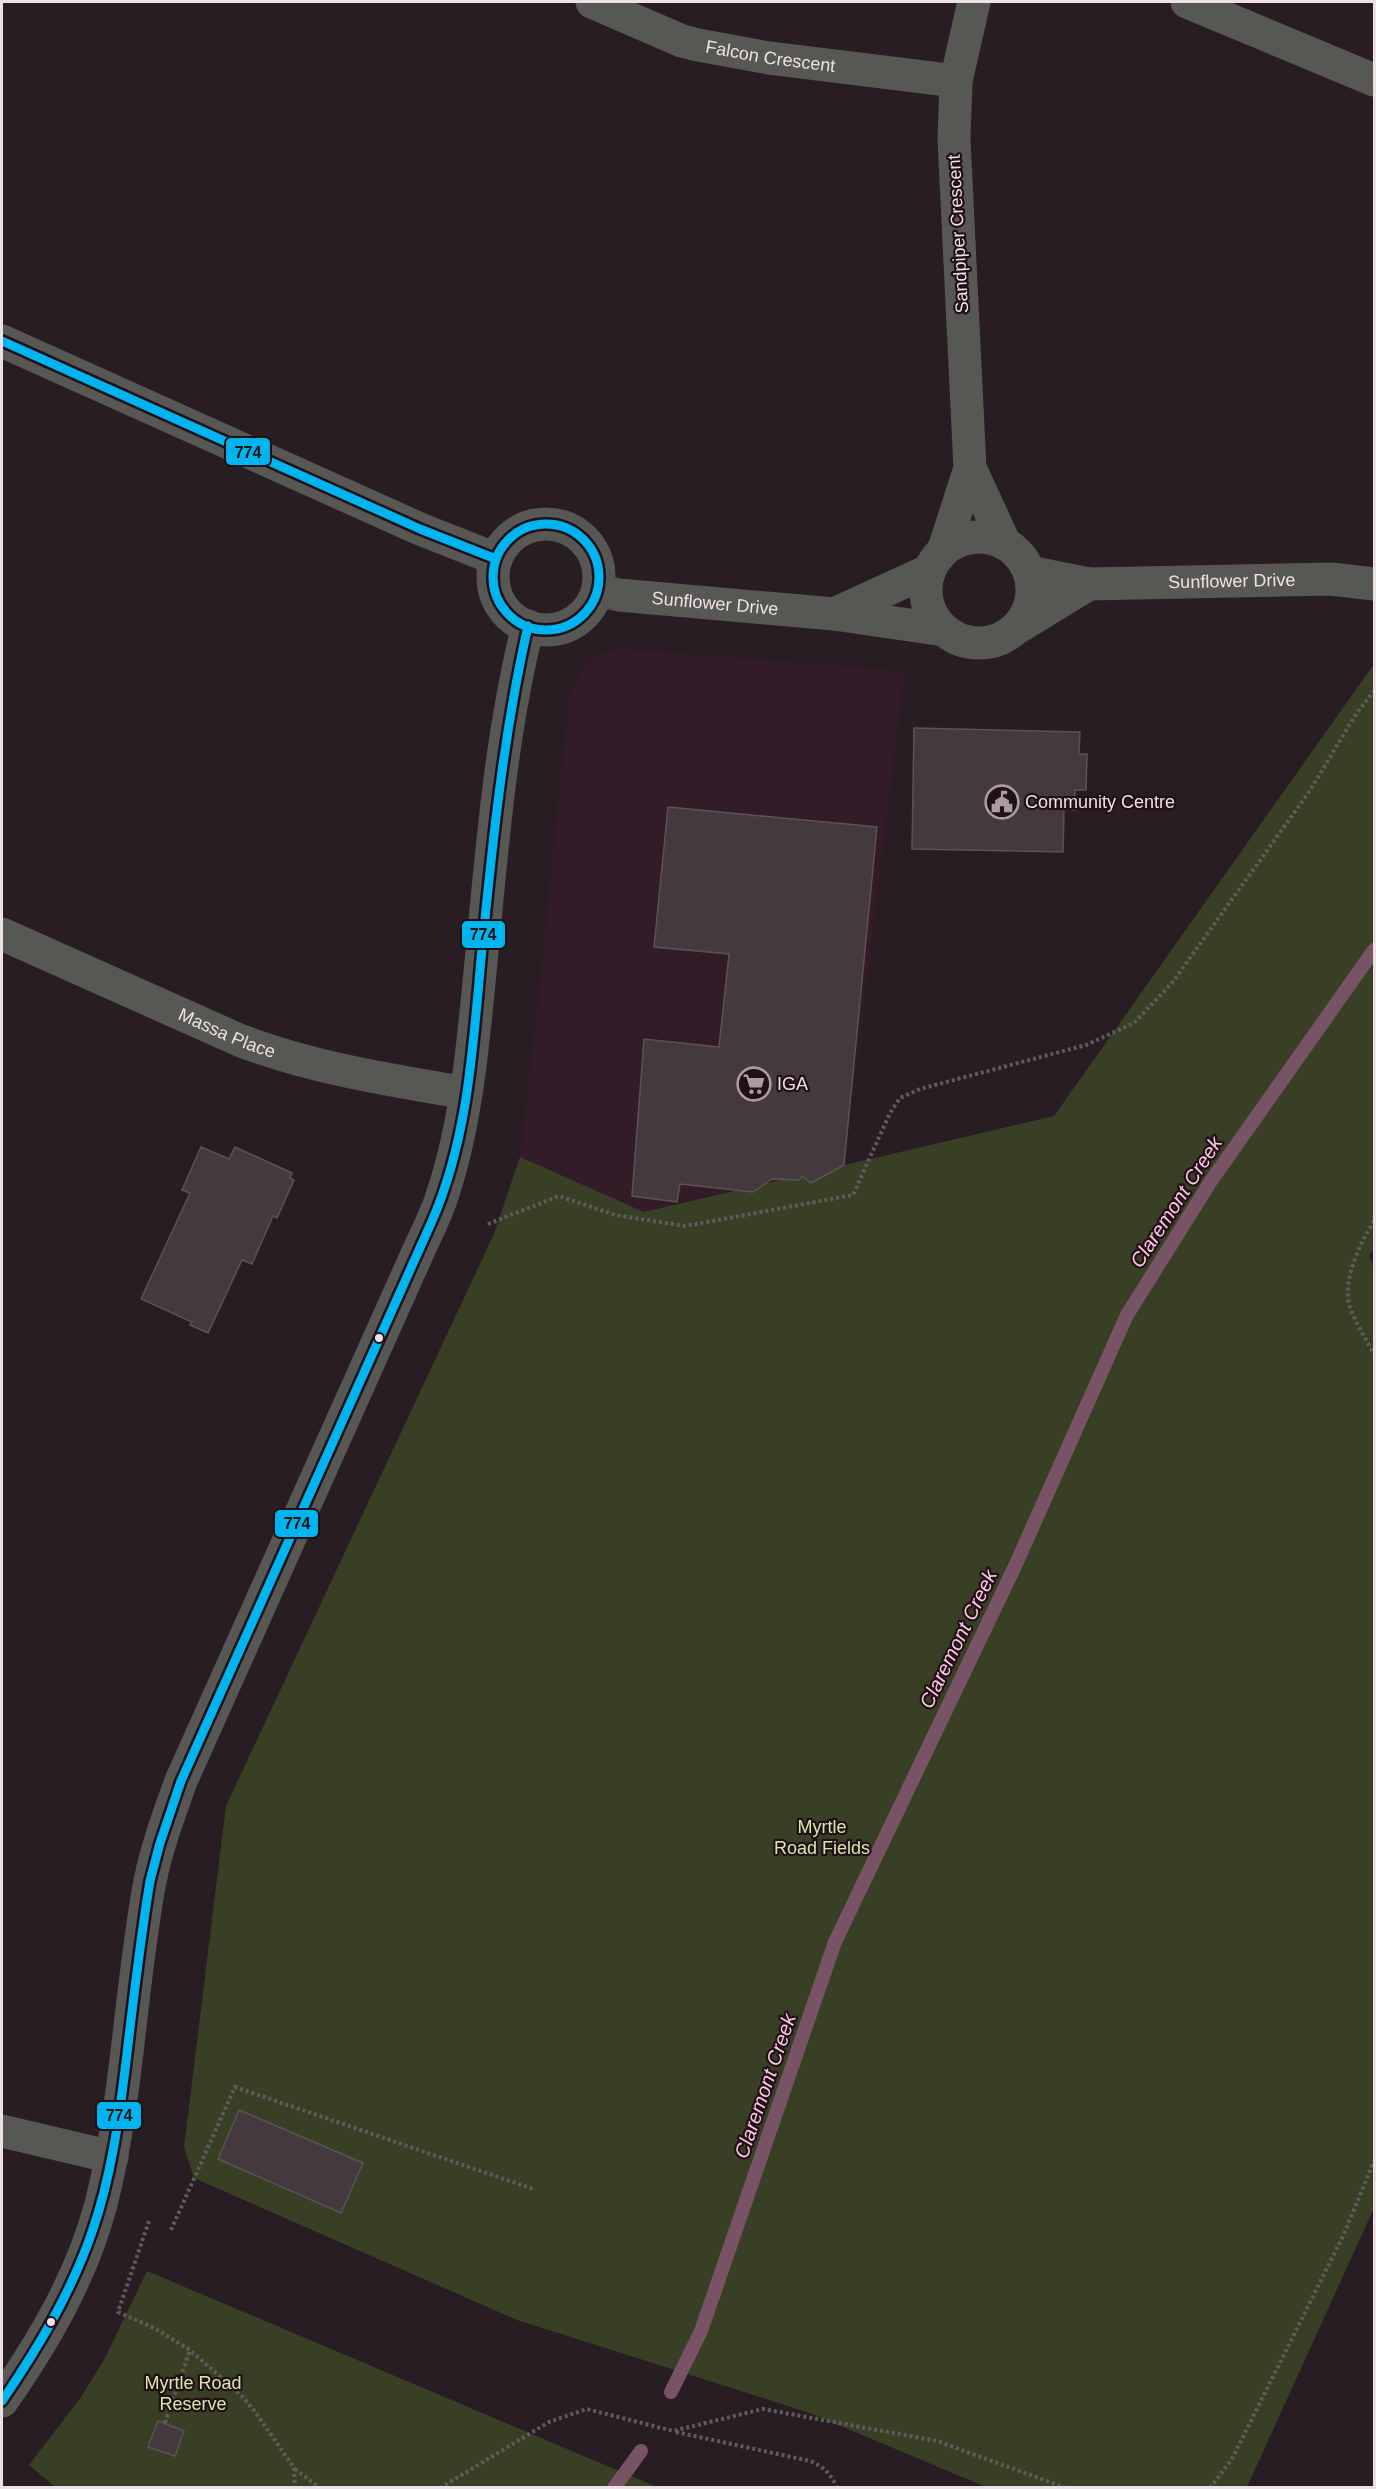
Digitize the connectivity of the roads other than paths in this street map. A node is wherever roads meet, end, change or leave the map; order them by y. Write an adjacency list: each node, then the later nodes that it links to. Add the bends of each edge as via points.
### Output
1 (592, 2): 5 (street, Falcon Crescent, via 698,45 769,58)
2 (974, 2): 5 (street, Sandpiper Crescent)
3 (1187, 2): 4 (street)
4 (1374, 80)
5 (956, 81): 7 (street, Sandpiper Crescent, via 954,139)
6 (2, 341): 9 (street, via 420,529)
7 (970, 468): 8 (street, Sandpiper Crescent); 10 (street, Sandpiper Crescent)
8 (1005, 544): 10 (street, via 978,537 960,540); 11 (street, via 1020,556)
9 (496, 559): 14 (street, via 504,544 534,525 570,529 594,555 599,572); 16 (street, via 495,592 502,607)
10 (936, 560): 15 (street, Sunflower Drive); 18 (street, via 925,590 932,615)
11 (1029, 572): 12 (street, Sunflower Drive); 17 (street, via 1029,608)
12 (1089, 584): 13 (street, Sunflower Drive, via 1331,579); 17 (street)
13 (1374, 584)
14 (598, 590): 15 (street, Sunflower Drive); 16 (street, via 592,603 571,623 557,628)
15 (834, 614): 18 (street, Sunflower Drive)
16 (528, 626): 20 (street, via 509,708 499,778)
17 (1017, 628): 18 (street, via 1001,638 975,643)
18 (944, 630)
19 (2, 934): 20 (street, Massa Place, via 278,1055)
20 (466, 1093): 22 (street, via 439,1203 185,1770 169,1814 147,1898)
21 (2, 2131): 22 (street)
22 (112, 2157): 23 (street, via 75,2277 47,2332)
23 (2, 2402)

